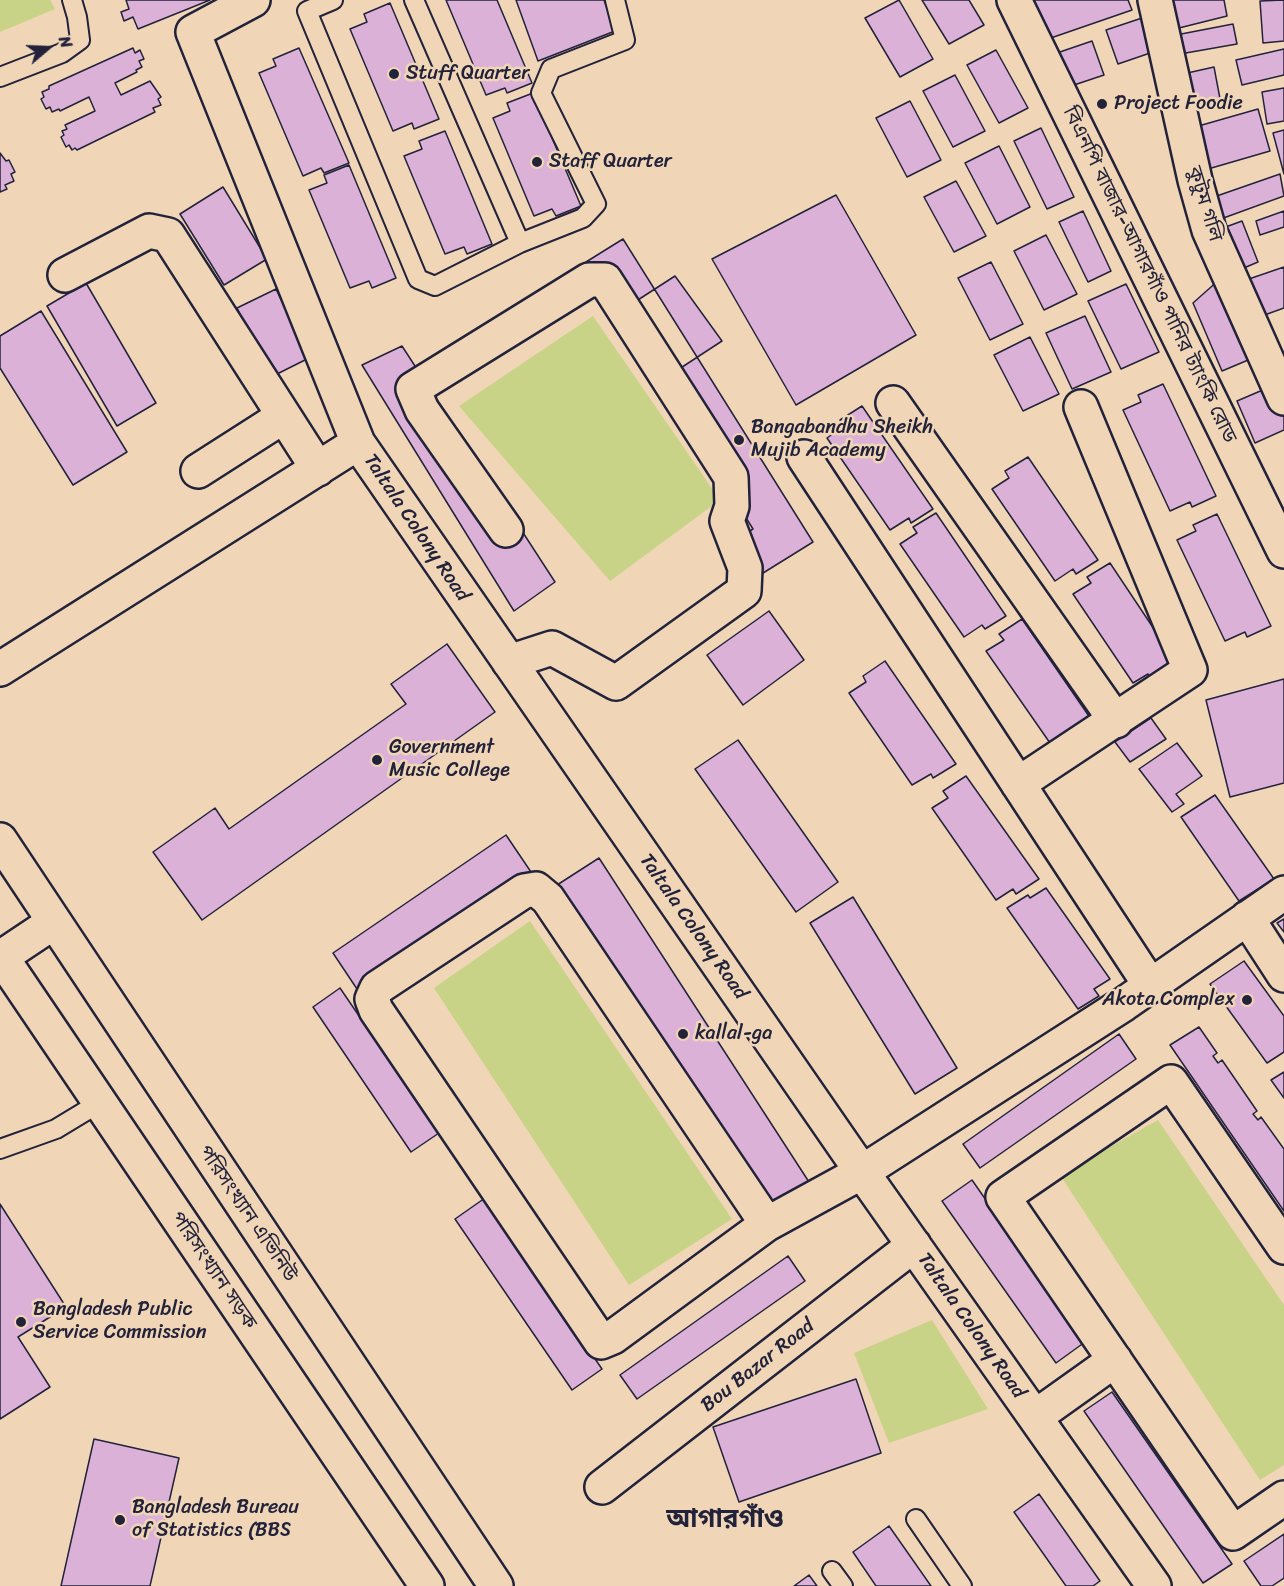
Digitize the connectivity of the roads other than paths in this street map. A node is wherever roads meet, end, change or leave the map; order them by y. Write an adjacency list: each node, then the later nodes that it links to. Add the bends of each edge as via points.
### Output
1 (72, 0): 8 (lane, via 80,40 62,53)
2 (253, 0): 15 (street, Taltala Colony Road, via 193,32)
3 (333, 0): 9 (lane, via 307,11 418,279 435,286)
4 (414, 0): 9 (lane)
5 (615, 0): 9 (lane, via 624,40 551,69 541,93 596,204 583,218)
6 (1014, 0): 20 (street, বিএনপি বাজার-আগারগাঁও পানির ট্যাংকি রোড)
7 (1155, 0): 11 (street, কুটুম গলি, via 1209,230)
8 (0, 77)
9 (520, 243)
10 (65, 275): 14 (street, via 149,231 168,235)
11 (1284, 398)
12 (893, 403): 23 (street)
13 (1081, 407): 23 (street, via 1190,670)
14 (284, 416): 17 (street); 18 (street)
15 (358, 444): 17 (street); 21 (street, Taltala Colony Road)
16 (804, 457): 24 (street)
17 (318, 469): 22 (street)
18 (198, 471)
19 (506, 530): 21 (street, via 422,410 413,389 589,280 605,280 731,477 732,506 727,520 745,568 744,591 616,683 552,648)
20 (1284, 551)
21 (509, 662): 34 (street, Taltala Colony Road)
22 (0, 669)
23 (1116, 721): 24 (street)
24 (1018, 784): 31 (street)
25 (5, 860): 28 (street, পরিসংখ্যান এভিনিউ)
26 (1284, 893): 27 (street)
27 (1247, 918): 30 (street); 31 (street)
28 (54, 922): 29 (street); 44 (street, পরিসংখ্যান এভিনিউ)
29 (0, 957): 32 (street, পরিসংখ্যান সড়ক)
30 (1284, 975)
31 (1150, 985): 34 (street)
32 (99, 1103): 33 (lane, via 56,1129); 43 (street, পরিসংখ্যান সড়ক)
33 (0, 1149)
34 (862, 1172): 35 (street); 36 (street, Taltala Colony Road)
35 (767, 1224): 35 (street, via 601,1342 376,1010 372,999 377,988 525,891 536,889 548,899)
36 (914, 1245): 39 (street, Taltala Colony Road); 40 (street, Bou Bazar Road)
37 (1284, 1247): 38 (street, via 1171,1082 1003,1197)
38 (1114, 1360): 39 (street); 41 (street, via 1233,1533)
39 (1035, 1417): 46 (street, Taltala Colony Road)
40 (602, 1487)
41 (1284, 1498)
42 (916, 1519): 45 (lane)
43 (427, 1586)
44 (496, 1586)
45 (962, 1586)
46 (1154, 1586)

